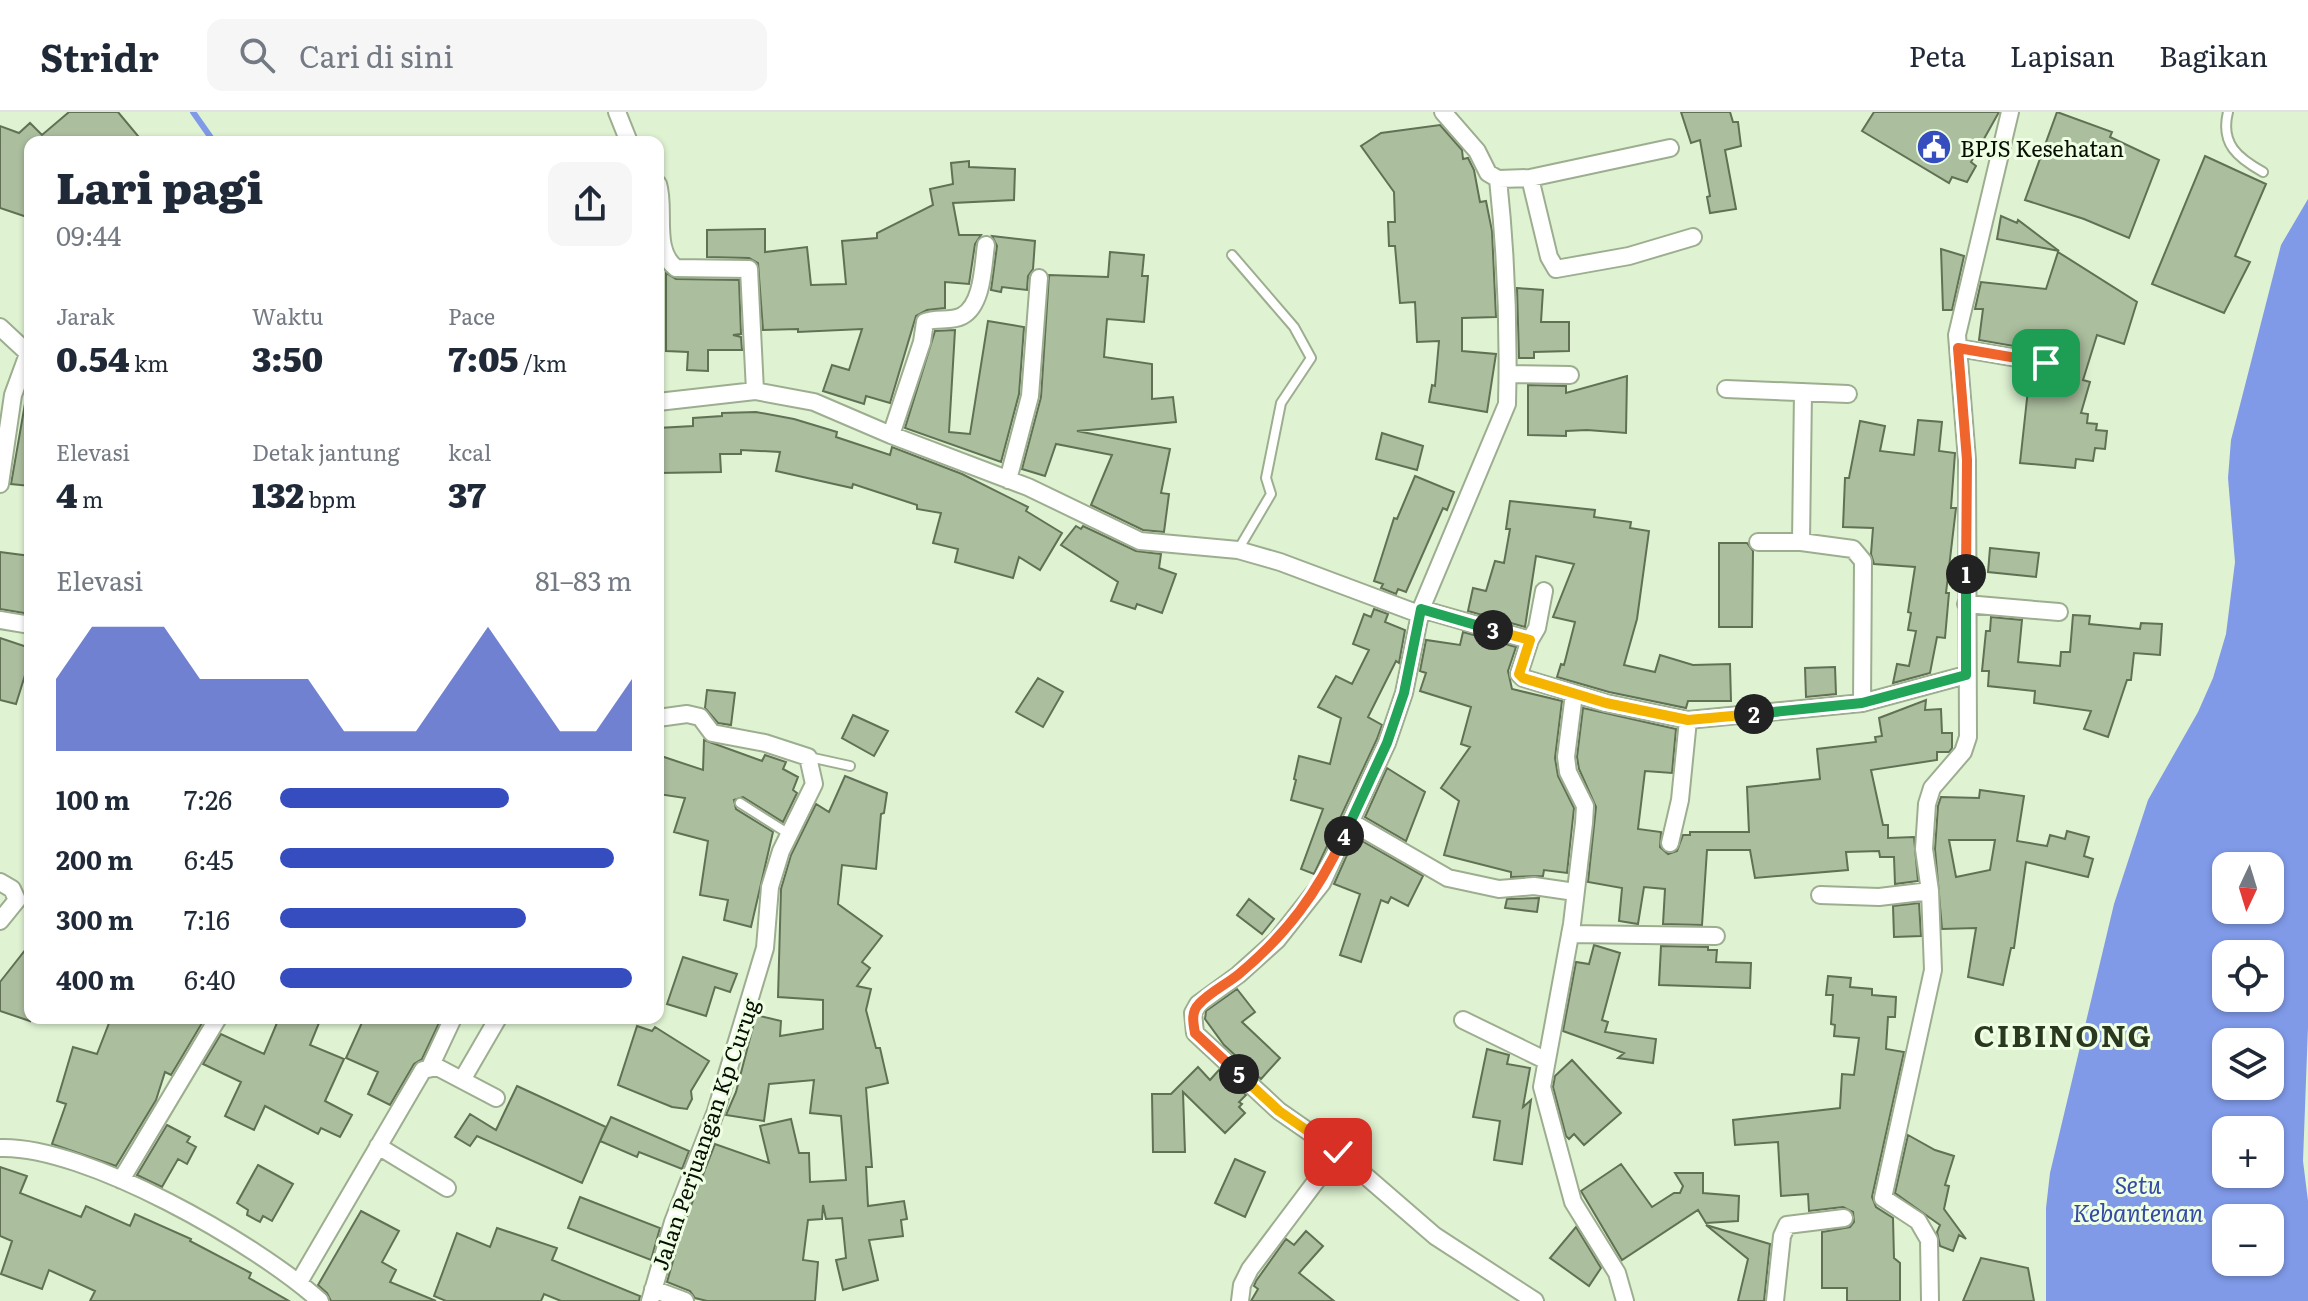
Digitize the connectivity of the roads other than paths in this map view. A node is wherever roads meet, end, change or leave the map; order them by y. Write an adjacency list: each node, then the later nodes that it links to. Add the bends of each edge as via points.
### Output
1 (617, 112): 5 (street)
2 (1443, 112): 9 (street)
3 (2010, 112): 17 (street)
4 (2228, 112): 7 (lane, via 2229,141 2238,157)
5 (627, 136)
6 (1670, 148): 8 (street)
7 (2263, 172)
8 (1530, 178): 9 (street); 10 (street, via 1556,269)
9 (1498, 179): 20 (street)
10 (1693, 237)
11 (986, 245): 27 (street, via 980,286 966,313 925,322)
12 (664, 250): 23 (street, via 676,268 749,269)
13 (1232, 255): 32 (lane, via 1294,327 1311,358 1281,403 1266,478 1271,494)
14 (1039, 278): 28 (street, via 1030,396)
15 (0, 327): 16 (street)
16 (24, 348)
17 (1958, 348): 18 (street); 34 (street, via 1967,460)
18 (2046, 363)
19 (24, 365): 29 (street, via 13,395)
20 (1509, 374): 21 (street); 35 (street, via 1507,404)
21 (1570, 375)
22 (1726, 389): 24 (street)
23 (755, 391): 26 (street); 27 (street, via 814,402)
24 (1803, 392): 25 (street); 31 (street)
25 (1848, 394)
26 (664, 401)
27 (891, 435): 28 (street)
28 (1008, 480): 32 (street, via 1140,541)
29 (0, 484)
30 (1758, 542): 31 (street)
31 (1801, 542): 42 (street, via 1853,549 1863,561)
32 (1230, 550): 35 (street, via 1280,562)
33 (1544, 591): 39 (street)
34 (1966, 604): 36 (street); 40 (street)
35 (1420, 612): 39 (street); 48 (street, via 1404,693)
36 (2059, 612)
37 (0, 620): 38 (street)
38 (24, 624)
39 (1530, 640): 41 (street, via 1519,674)
40 (1966, 675): 42 (street); 52 (street, via 1969,725 1963,752 1932,788 1927,804 1924,849)
41 (1574, 694): 44 (street); 53 (street, via 1566,757 1585,806)
42 (1862, 703): 44 (street)
43 (664, 717): 45 (street, via 700,717 712,733)
44 (1688, 720): 50 (street)
45 (808, 757): 46 (lane); 49 (street, Jalan Perjuangan Kp Curug, via 814,784)
46 (850, 766)
47 (740, 803): 49 (lane)
48 (1351, 822): 53 (street, via 1464,883); 68 (street, via 1322,883 1303,909 1277,940 1193,1013 1195,1033 1279,1111)
49 (790, 834): 73 (street, Jalan Perjuangan Kp Curug, via 770,887 765,948 747,1009)
50 (1670, 843)
51 (0, 882): 55 (street, via 17,900)
52 (1930, 891): 54 (street, via 1879,897); 80 (street, via 1933,970 1883,1198 1918,1221 1929,1240)
53 (1575, 892): 56 (street)
54 (1820, 895)
55 (0, 921)
56 (1570, 934): 57 (street); 62 (street)
57 (1716, 936)
58 (1463, 1020): 62 (street)
59 (214, 1024): 69 (street)
60 (450, 1024): 63 (street)
61 (495, 1024): 64 (street)
62 (1545, 1060): 78 (street, via 1542,1087 1573,1202 1617,1273)
63 (430, 1067): 64 (street); 66 (street, via 423,1070)
64 (462, 1080): 65 (street)
65 (496, 1098)
66 (378, 1146): 70 (street); 72 (street)
67 (0, 1148): 69 (street, via 48,1153)
68 (1338, 1152): 76 (street, via 1250,1269); 77 (street, via 1435,1236)
69 (121, 1180): 72 (street, via 193,1216)
70 (447, 1188)
71 (1844, 1218): 79 (street, via 1787,1225)
72 (299, 1282): 74 (street)
73 (652, 1295): 75 (street)
74 (320, 1301)
75 (685, 1301)
76 (1240, 1301)
77 (1535, 1301)
78 (1625, 1301)
79 (1775, 1301)
80 (1930, 1301)

